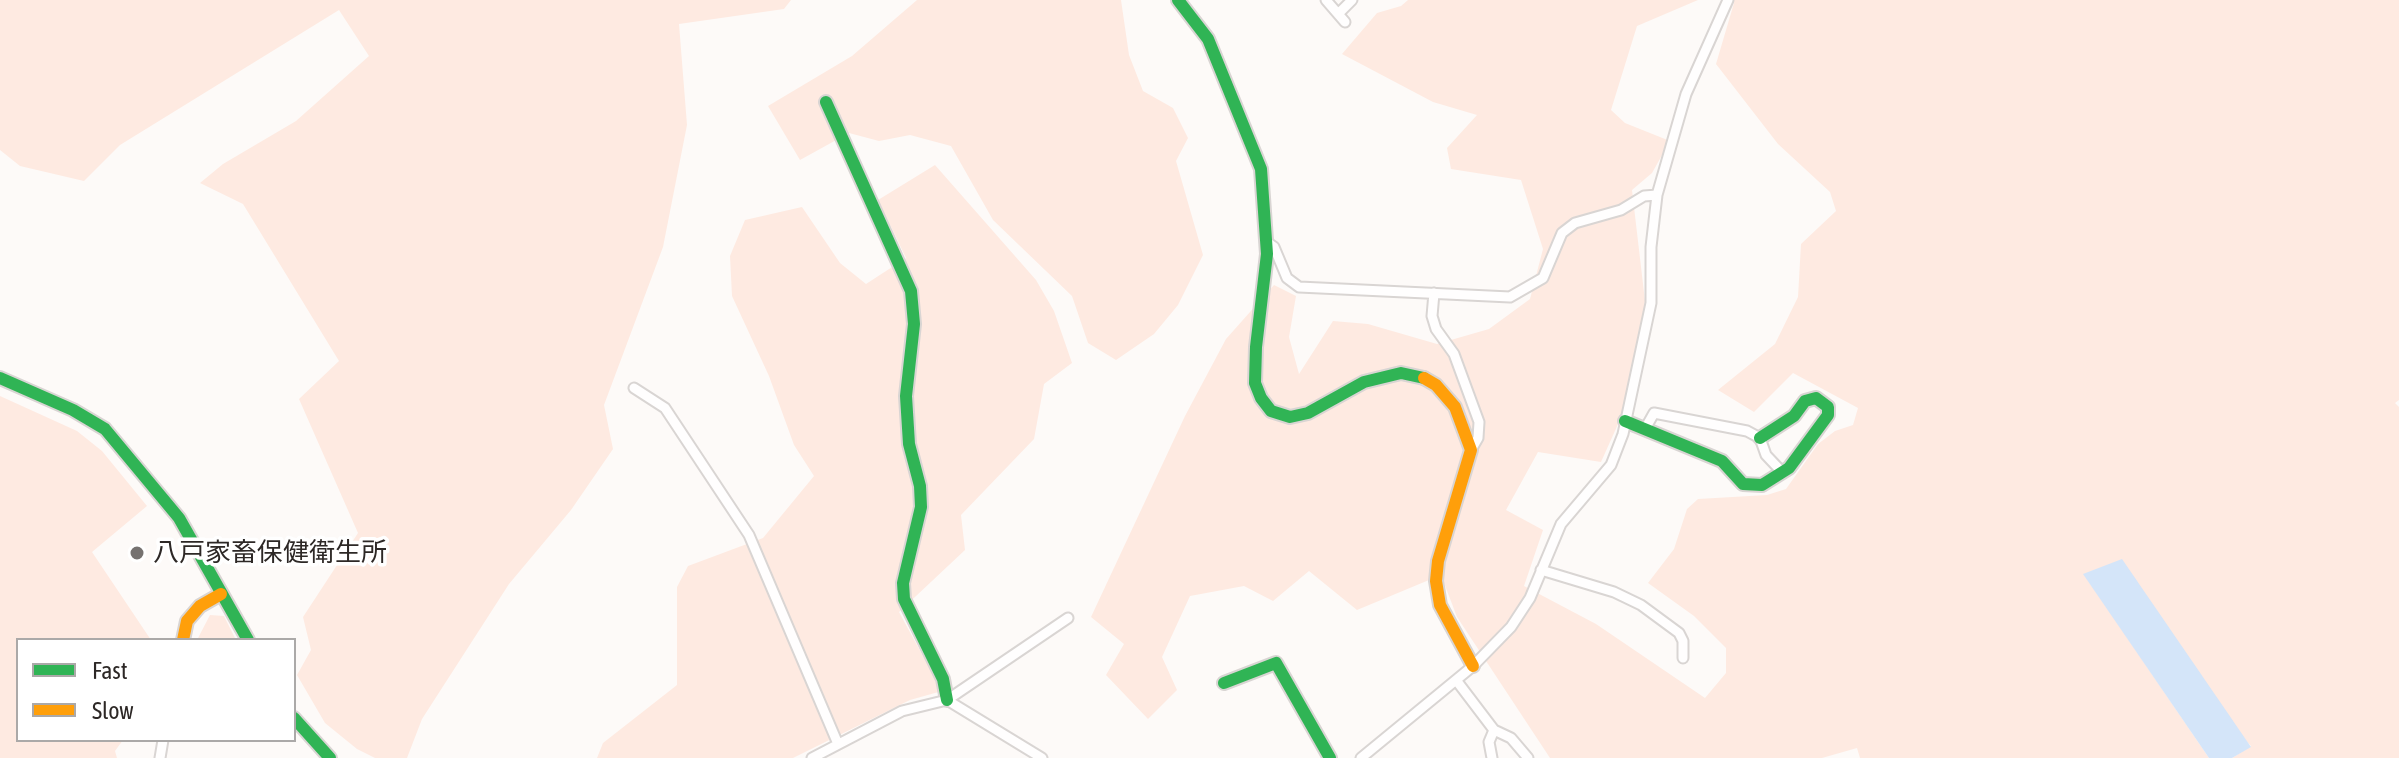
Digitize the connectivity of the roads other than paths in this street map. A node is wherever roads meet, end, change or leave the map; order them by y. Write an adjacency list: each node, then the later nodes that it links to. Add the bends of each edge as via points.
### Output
1 (1178, 0): 9 (street, via 1208,39 1261,169)
2 (1326, 0): 5 (street)
3 (1352, 0): 5 (street)
4 (1728, 0): 8 (street, via 1686,94)
5 (1338, 14): 6 (street)
6 (1345, 22)
7 (826, 102): 27 (street, via 911,291 914,324 906,396 921,507 904,599 943,679)
8 (1657, 195): 10 (street, via 1575,223 1562,233 1543,278 1510,297); 13 (street, via 1651,303)
9 (1267, 242): 10 (street, via 1287,278 1299,287); 16 (street, via 1255,383 1271,411 1299,415 1364,382 1401,373 1422,377 1455,407)
10 (1434, 293): 16 (street, via 1436,329 1454,354 1479,422)
11 (0, 378): 19 (street, via 105,429 179,518)
12 (634, 388): 30 (street, via 665,408 749,535)
13 (1625, 421): 14 (street); 18 (street, via 1611,465 1561,524)
14 (1645, 429): 15 (street, via 1654,413); 17 (street, via 1722,461 1743,484 1762,485)
15 (1760, 438): 17 (street, via 1766,455); 17 (street, via 1794,416 1805,401 1816,398 1828,407 1828,415)
16 (1471, 450): 24 (street, via 1436,581 1440,605)
17 (1783, 473)
18 (1541, 570): 23 (street, via 1641,605 1679,633); 24 (street, via 1511,627)
19 (221, 594): 21 (street, via 187,621); 22 (street)
20 (1068, 618): 27 (street)
21 (183, 638)
22 (247, 638)
23 (1683, 658)
24 (1473, 666): 25 (street)
25 (1456, 680): 29 (street); 35 (street)
26 (1224, 683): 34 (street, via 1276,663)
27 (947, 700): 30 (street, via 902,711); 33 (street)
28 (296, 720): 31 (street)
29 (1494, 730): 36 (street, via 1489,742); 37 (street, via 1511,738)
30 (838, 744): 32 (street)
31 (330, 758)
32 (812, 758)
33 (1042, 758)
34 (1330, 758)
35 (1361, 758)
36 (1492, 758)
37 (1528, 758)

